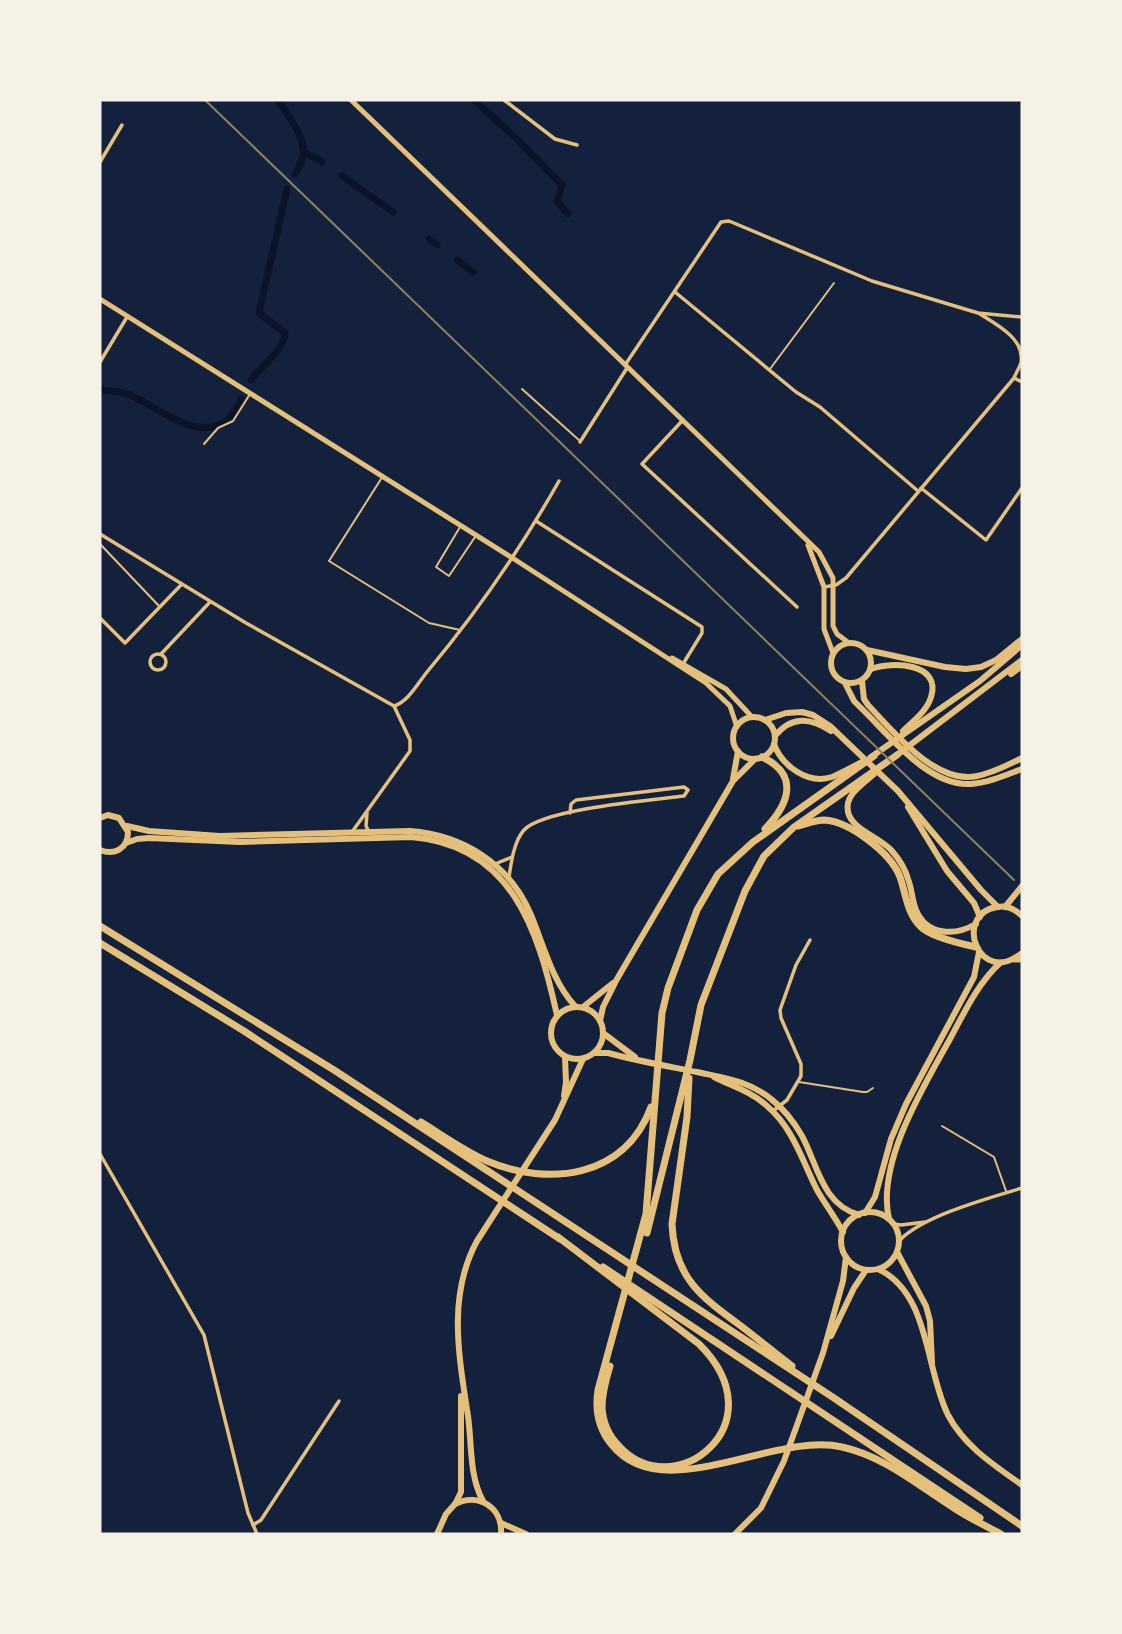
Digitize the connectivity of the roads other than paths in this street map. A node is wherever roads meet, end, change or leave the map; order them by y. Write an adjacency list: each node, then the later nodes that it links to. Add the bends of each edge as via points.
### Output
1 (351, 100): 13 (main road)
2 (504, 100): 4 (street, via 555,139)
3 (122, 125): 5 (street)
4 (577, 145)
5 (100, 162)
6 (834, 283): 14 (lane)
7 (675, 292): 9 (street, via 721,222 729,220 872,281); 13 (street); 14 (street)
8 (100, 299): 10 (main road)
9 (978, 313): 11 (street); 15 (street, via 1017,344 1021,362)
10 (127, 317): 12 (street); 18 (main road)
11 (1022, 317)
12 (100, 362)
13 (626, 367): 19 (main road); 20 (street)
14 (769, 370): 25 (street)
15 (1014, 378): 16 (street); 25 (street)
16 (1022, 382)
17 (522, 389): 20 (lane)
18 (251, 393): 21 (lane, via 233,421); 22 (main road)
19 (682, 421): 30 (main road); 37 (street, via 642,464)
20 (580, 442)
21 (204, 443)
22 (382, 477): 27 (main road); 40 (lane, via 329,561 429,623)
23 (559, 481): 26 (street)
24 (1022, 488): 25 (street, via 986,540)
25 (920, 489): 34 (street, via 846,578)
26 (536, 521): 32 (street); 49 (street, via 702,627)
27 (461, 526): 29 (main road); 29 (lane, via 436,567 449,576)
28 (100, 534): 33 (street)
29 (476, 535): 32 (main road)
30 (807, 542): 34 (main road, via 825,560); 35 (main road)
31 (100, 544): 38 (lane)
32 (514, 559): 40 (street); 44 (main road)
33 (181, 585): 36 (street); 38 (street)
34 (834, 586): 35 (street); 42 (main road, via 833,626)
35 (824, 587): 46 (main road, via 824,629)
36 (209, 602): 47 (street); 54 (street)
37 (797, 607)
38 (160, 608): 39 (street, via 125,643)
39 (100, 618)
40 (461, 630): 54 (street, via 404,700)
41 (1022, 639): 45 (main road, via 996,660 966,669)
42 (849, 643): 45 (main road); 46 (main road)
43 (1022, 645): 58 (main road, via 980,681)
44 (651, 647): 49 (main road); 59 (main road, via 716,691 730,706)
45 (867, 650): 51 (main road)
46 (833, 653): 53 (main road, via 832,671)
47 (161, 654): 47 (street, via 151,657 149,663 155,669 166,665)
48 (1022, 660): 55 (main road)
49 (683, 664): 56 (main road, via 726,689)
50 (1022, 666): 55 (main road)
51 (871, 669): 52 (main road); 58 (main road, via 893,663 928,676 931,698)
52 (862, 681): 53 (main road); 65 (main road, via 868,705 928,763 946,773 976,777)
53 (845, 682): 66 (main road, via 854,701 934,775 971,784)
54 (394, 706): 70 (street, via 410,740 410,751)
55 (960, 709): 62 (main road)
56 (752, 717): 57 (main road); 59 (main road)
57 (765, 720): 60 (main road, via 772,727); 84 (main road, via 798,711 830,726 898,791 981,890)
58 (912, 725): 63 (main road)
59 (737, 727): 61 (main road)
60 (774, 740): 64 (main road, via 767,754); 67 (main road, via 788,764 802,775 830,778); 85 (main road, via 787,724 801,720 821,725 837,737 908,808)
61 (738, 751): 64 (main road); 68 (main road)
62 (897, 755): 69 (highway)
63 (874, 756): 67 (highway)
64 (759, 758): 68 (main road); 77 (highway, via 783,774 787,791 780,813)
65 (1022, 758)
66 (1022, 769)
67 (847, 771): 77 (highway)
68 (733, 781): 95 (main road)
69 (858, 785): 74 (highway); 87 (main road, via 849,799 850,818 897,858 921,918 950,933)
70 (368, 811): 75 (street); 76 (street)
71 (570, 813): 71 (street, via 576,800 688,790 684,796); 80 (street, via 528,826)
72 (100, 818): 73 (main road, via 114,816)
73 (127, 826): 76 (main road, via 220,836); 78 (main road)
74 (794, 827): 91 (highway, via 828,820 870,841 895,867 910,912 920,926); 108 (highway, via 760,862 745,891 701,1006)
75 (370, 833): 76 (main road); 81 (main road, via 434,834 465,845)
76 (350, 834)
77 (753, 842): 110 (highway, via 718,874 696,910 668,988)
78 (126, 843): 79 (main road, via 113,853); 98 (main road, via 149,838 240,842 411,837 457,847 498,874 520,902 551,981)
79 (100, 850)
80 (514, 856): 81 (street); 82 (street)
81 (495, 864): 82 (main road)
82 (509, 878): 96 (main road, via 525,902 560,986)
83 (1022, 886): 84 (main road)
84 (1002, 906): 85 (main road); 86 (main road)
85 (980, 916): 87 (main road)
86 (1022, 916)
87 (976, 923): 91 (main road, via 973,933)
88 (100, 926): 105 (highway)
89 (810, 940): 107 (street, via 780,1010 801,1065)
90 (100, 943): 122 (highway)
91 (978, 950): 94 (main road); 118 (main road, via 974,977 898,1121 875,1197)
92 (1022, 953): 93 (main road)
93 (1018, 960): 94 (main road)
94 (1000, 963): 119 (main road, via 963,1015 908,1117 887,1196)
95 (617, 979): 97 (main road); 99 (main road)
96 (575, 1006): 97 (main road); 98 (main road)
97 (583, 1007): 99 (main road)
98 (558, 1015): 102 (main road, via 551,1025 551,1040)
99 (600, 1021): 100 (main road)
100 (603, 1033): 101 (main road); 104 (main road)
101 (594, 1053): 103 (main road); 104 (main road)
102 (565, 1057): 103 (main road); 111 (main road)
103 (583, 1059): 111 (main road)
104 (643, 1061): 106 (main road)
105 (334, 1070): 110 (highway, via 485,1160 537,1175 577,1172 616,1154 640,1131); 133 (highway)
106 (709, 1075): 112 (main road, via 743,1082); 113 (main road, via 751,1094)
107 (798, 1081): 109 (lane, via 867,1093); 112 (street)
108 (686, 1086): 124 (highway); 133 (highway, via 687,1117 672,1224 681,1267 712,1305)
109 (873, 1088)
110 (653, 1100): 124 (highway)
111 (563, 1104): 132 (main road, via 469,1257 457,1310)
112 (780, 1106): 113 (street); 118 (main road, via 801,1135 832,1197 842,1208)
113 (773, 1111): 121 (main road, via 794,1140)
114 (942, 1126): 117 (lane, via 994,1157)
115 (100, 1154): 139 (street, via 204,1335)
116 (1022, 1188): 117 (street)
117 (1007, 1193): 120 (street)
118 (862, 1214): 119 (main road, via 878,1213); 121 (main road)
119 (891, 1221): 120 (street, via 901,1225); 123 (main road)
120 (927, 1222): 123 (street)
121 (843, 1232): 126 (main road)
122 (558, 1237): 129 (highway, via 699,1344 722,1373 729,1402 723,1430 707,1450 689,1462 664,1466 639,1460 622,1450 607,1429 602,1410 604,1387); 146 (highway)
123 (899, 1241): 125 (main road)
124 (640, 1248): 129 (highway)
125 (897, 1252): 127 (main road); 131 (main road, via 930,1321)
126 (846, 1257): 128 (main road); 130 (main road, via 844,1281)
127 (878, 1269): 128 (main road); 131 (main road, via 901,1285 916,1311)
128 (866, 1270): 130 (main road)
129 (623, 1309): 146 (highway, via 597,1404 605,1436 628,1460 667,1471 831,1444 871,1457)
130 (823, 1353): 145 (main road, via 785,1461 761,1508)
131 (932, 1372): 135 (main road, via 949,1417 970,1446)
132 (462, 1385): 136 (main road, via 474,1478); 137 (main road, via 461,1492)
133 (829, 1395): 140 (highway)
134 (339, 1401): 139 (street, via 261,1520)
135 (1022, 1485)
136 (483, 1501): 137 (main road); 138 (main road, via 495,1510)
137 (455, 1504): 141 (main road, via 446,1514)
138 (501, 1523): 143 (main road); 144 (main road)
139 (253, 1525): 142 (street)
140 (1022, 1526)
141 (441, 1532)
142 (257, 1534)
143 (501, 1534)
144 (526, 1534)
145 (735, 1534)
146 (1003, 1534)

